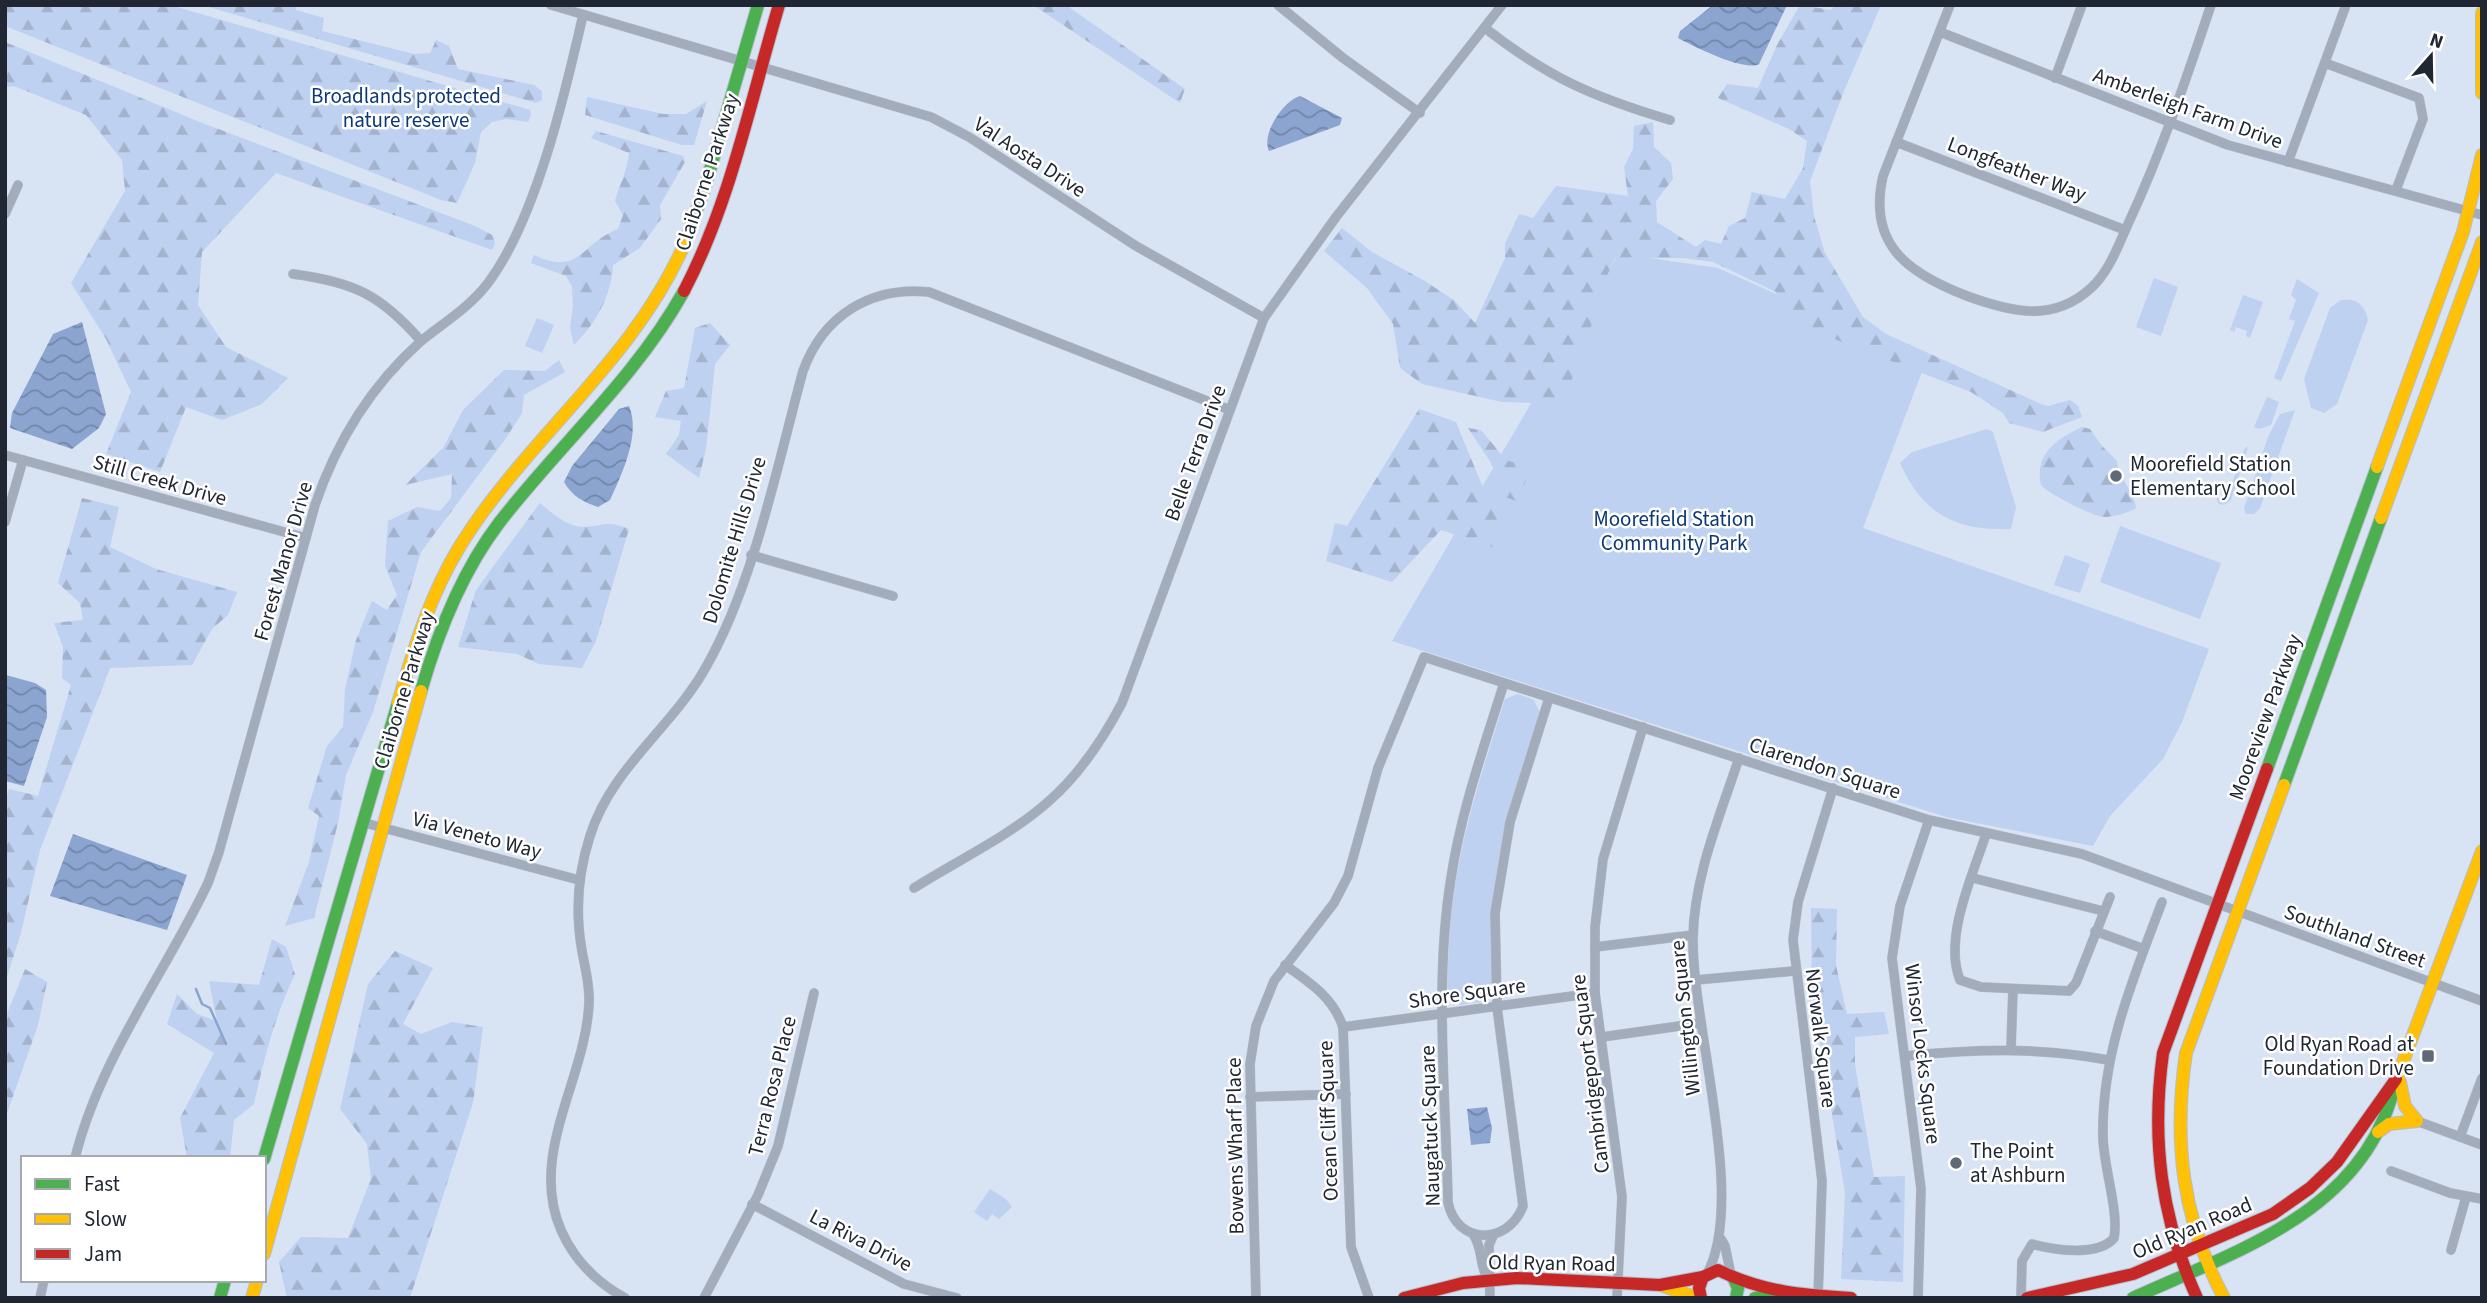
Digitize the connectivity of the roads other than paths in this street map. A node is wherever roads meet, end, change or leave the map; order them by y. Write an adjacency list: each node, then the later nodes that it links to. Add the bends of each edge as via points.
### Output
1 (551, 5): 11 (street, Val Aosta Drive)
2 (758, 5): 14 (main road, Claiborne Parkway)
3 (779, 5): 16 (main road, Claiborne Parkway)
4 (1278, 5): 19 (street)
5 (1502, 5): 12 (street, Belle Terra Drive)
6 (1950, 5): 13 (street)
7 (2082, 5): 17 (street)
8 (2211, 5): 21 (street)
9 (2346, 5): 15 (street)
10 (2482, 13): 18 (main road)
11 (583, 15): 14 (street, Val Aosta Drive); 33 (street, Forest Manor Drive, via 551,138 509,249 471,302)
12 (1485, 28): 19 (street, Belle Terra Drive); 20 (street, via 1535,65 1578,89)
13 (1940, 32): 17 (street, Amberleigh Farm Drive); 22 (street)
14 (743, 61): 16 (street, Val Aosta Drive); 48 (main road, Claiborne Parkway, via 701,202 676,266 628,339 475,522 433,594)
15 (2325, 63): 24 (street); 26 (street, via 2419,98 2423,119)
16 (760, 66): 32 (street, Val Aosta Drive, via 931,117 1136,246); 49 (main road, Claiborne Parkway, via 715,223 676,304 645,350 499,523 458,588 429,664)
17 (2055, 78): 21 (street, Amberleigh Farm Drive)
18 (2482, 93)
19 (1420, 113): 32 (street, Belle Terra Drive, via 1336,217)
20 (1670, 120)
21 (2171, 123): 24 (street, Amberleigh Farm Drive); 29 (street)
22 (1896, 142): 29 (street, Longfeather Way); 29 (street, via 1881,187 1881,217 1902,260 1935,284 2002,309 2051,311 2075,301 2104,274)
23 (2482, 155): 28 (main road, Mooreview Parkway)
24 (2288, 162): 26 (street, Amberleigh Farm Drive)
25 (18, 186): 27 (street)
26 (2396, 190): 28 (street, Amberleigh Farm Drive)
27 (5, 214)
28 (2476, 214): 57 (main road, Mooreview Parkway)
29 (2125, 230)
30 (2482, 242): 59 (main road, Mooreview Parkway)
31 (293, 274): 33 (street, via 361,289 391,309)
32 (1264, 318): 34 (street, Belle Terra Drive)
33 (421, 341): 38 (street, Forest Manor Drive, via 382,382 347,430 322,485)
34 (1230, 410): 39 (street, Dolomite Hills Drive, via 945,296 914,290 880,295 838,317 808,357); 54 (street, Belle Terra Drive, via 1122,703 1100,741 1050,801)
35 (5, 455): 36 (street, Still Creek Drive)
36 (23, 460): 37 (street); 38 (street, Still Creek Drive)
37 (5, 523)
38 (306, 538): 88 (street, Forest Manor Drive, via 212,873 104,1074)
39 (751, 555): 40 (street); 53 (street, Dolomite Hills Drive, via 732,615 704,671 606,798 590,834)
40 (893, 596)
41 (1424, 657): 42 (street, Clarendon Square); 64 (street, Bowens Wharf Place, via 1382,757 1341,891)
42 (1504, 683): 43 (street, Clarendon Square); 73 (street, Naugatuck Square, via 1463,818 1451,878)
43 (1549, 698): 44 (street, Clarendon Square); 72 (street, via 1502,860 1495,913)
44 (1643, 727): 45 (street, Clarendon Square); 62 (street, Cambridgeport Square, via 1603,859)
45 (1739, 758): 46 (street, Clarendon Square); 61 (street, Willington Square, via 1709,848)
46 (1833, 788): 47 (street, Clarendon Square); 65 (street, Norwalk Square, via 1798,902)
47 (1929, 820): 50 (street, Clarendon Square); 78 (street, Winsor Locks Square, via 1893,939)
48 (365, 823): 49 (street, Via Veneto Way); 89 (main road, Claiborne Parkway)
49 (384, 828): 53 (street, Via Veneto Way); 97 (main road, Claiborne Parkway)
50 (1986, 834): 52 (street); 57 (street, Clarendon Square, via 2082,854)
51 (2482, 851): 67 (main road, Old Ryan Road)
52 (1973, 878): 58 (street); 68 (street, via 1958,924 1955,969 1960,980 1970,985)
53 (579, 880): 111 (street, Dolomite Hills Drive, via 588,1019 553,1152 551,1186 558,1222 573,1253 595,1277)
54 (914, 888)
55 (2110, 897): 58 (street)
56 (2162, 902): 63 (street)
57 (2217, 904): 59 (street, Southland Street); 100 (main road, Mooreview Parkway, via 2172,1021 2157,1083 2157,1177)
58 (2103, 911): 60 (street)
59 (2236, 911): 67 (street, Southland Street); 98 (main road, Mooreview Parkway, via 2186,1053 2176,1114 2185,1200)
60 (2095, 931): 63 (street); 68 (street, via 2069,991)
61 (1693, 935): 62 (street); 66 (street, Willington Square)
62 (1595, 947): 70 (street, Cambridgeport Square)
63 (2144, 949): 79 (street)
64 (1284, 965): 75 (street, Ocean Cliff Square, via 1316,987 1332,1004); 83 (street, Bowens Wharf Place, via 1256,1026)
65 (1794, 971): 66 (street); 109 (street, Norwalk Square, via 1822,1181)
66 (1696, 980): 74 (street, Willington Square)
67 (2432, 983): 71 (street, Southland Street); 80 (main road, Old Ryan Road)
68 (2014, 989): 77 (street)
69 (814, 993): 93 (street, Terra Rosa Place, via 778,1146)
70 (1595, 993): 72 (street, Shore Square); 76 (street, Cambridgeport Square)
71 (2482, 1001)
72 (1497, 1007): 73 (street, Shore Square); 95 (street, via 1523,1197 1518,1218)
73 (1444, 1014): 75 (street, Shore Square); 94 (street, Naugatuck Square, via 1448,1202 1458,1225)
74 (1701, 1023): 76 (street); 96 (street, Willington Square, via 1721,1179)
75 (1343, 1027): 82 (street, Ocean Cliff Square)
76 (1602, 1037): 106 (street, Cambridgeport Square, via 1622,1197)
77 (2011, 1048): 78 (street); 79 (street)
78 (1906, 1056): 123 (street, Winsor Locks Square, via 1921,1189)
79 (2108, 1060): 124 (street, via 2103,1138 2114,1238 2099,1248 2048,1249 2032,1244 2022,1261)
80 (2397, 1075): 84 (main road, via 2405,1106); 85 (main road, Old Ryan Road, via 2394,1098); 98 (main road, Old Ryan Road, via 2350,1149 2306,1193 2241,1232)
81 (2482, 1078): 86 (street)
82 (1346, 1094): 83 (street); 115 (street, Ocean Cliff Square, via 1351,1247)
83 (1250, 1097): 114 (street, Bowens Wharf Place)
84 (2417, 1121): 85 (main road, via 2394,1123); 86 (street)
85 (2378, 1132): 101 (main road, Old Ryan Road, via 2348,1175 2310,1211 2278,1233)
86 (2460, 1137): 87 (street)
87 (2482, 1145)
88 (76, 1156)
89 (265, 1156)
90 (2391, 1171): 91 (street)
91 (2466, 1197): 92 (street); 99 (street)
92 (2482, 1199)
93 (752, 1205): 112 (street, Terra Rosa Place); 113 (street, La Riva Drive, via 904,1284)
94 (1473, 1234): 95 (street); 105 (street)
95 (1493, 1236): 105 (street)
96 (1721, 1239): 102 (street, Willington Square); 104 (street, Willington Square)
97 (266, 1247)
98 (2200, 1247): 100 (main road, Old Ryan Road); 101 (main road, Mooreview Parkway)
99 (2451, 1250)
100 (2179, 1256): 103 (main road, Mooreview Parkway); 125 (main road, Old Ryan Road, via 2113,1281)
101 (2207, 1266): 103 (main road, Old Ryan Road); 128 (main road, Mooreview Parkway)
102 (1705, 1275): 104 (main road, Old Ryan Road, via 1718,1270); 107 (main road, Old Ryan Road); 119 (main road, Old Ryan Road)
103 (2187, 1275): 126 (main road, Old Ryan Road); 127 (main road, Mooreview Parkway)
104 (1732, 1276): 108 (main road, Old Ryan Road); 120 (main road, via 1738,1288)
105 (1488, 1280): 106 (main road, Old Ryan Road); 116 (main road, Old Ryan Road); 117 (street)
106 (1619, 1283): 107 (main road, Old Ryan Road); 118 (street, Cambridgeport Square)
107 (1660, 1285): 119 (main road, Old Ryan Road)
108 (1781, 1293): 109 (main road, Old Ryan Road); 121 (main road, Old Ryan Road)
109 (1818, 1297): 110 (main road, Old Ryan Road)
110 (1837, 1297): 122 (main road, Old Ryan Road)
111 (625, 1298)
112 (704, 1298)
113 (957, 1298)
114 (1255, 1298)
115 (1369, 1298)
116 (1404, 1298)
117 (1490, 1298)
118 (1618, 1298)
119 (1699, 1298)
120 (1736, 1298)
121 (1755, 1298)
122 (1851, 1298)
123 (1918, 1298)
124 (2021, 1298)
125 (2027, 1298)
126 (2133, 1298)
127 (2197, 1298)
128 (2224, 1298)

